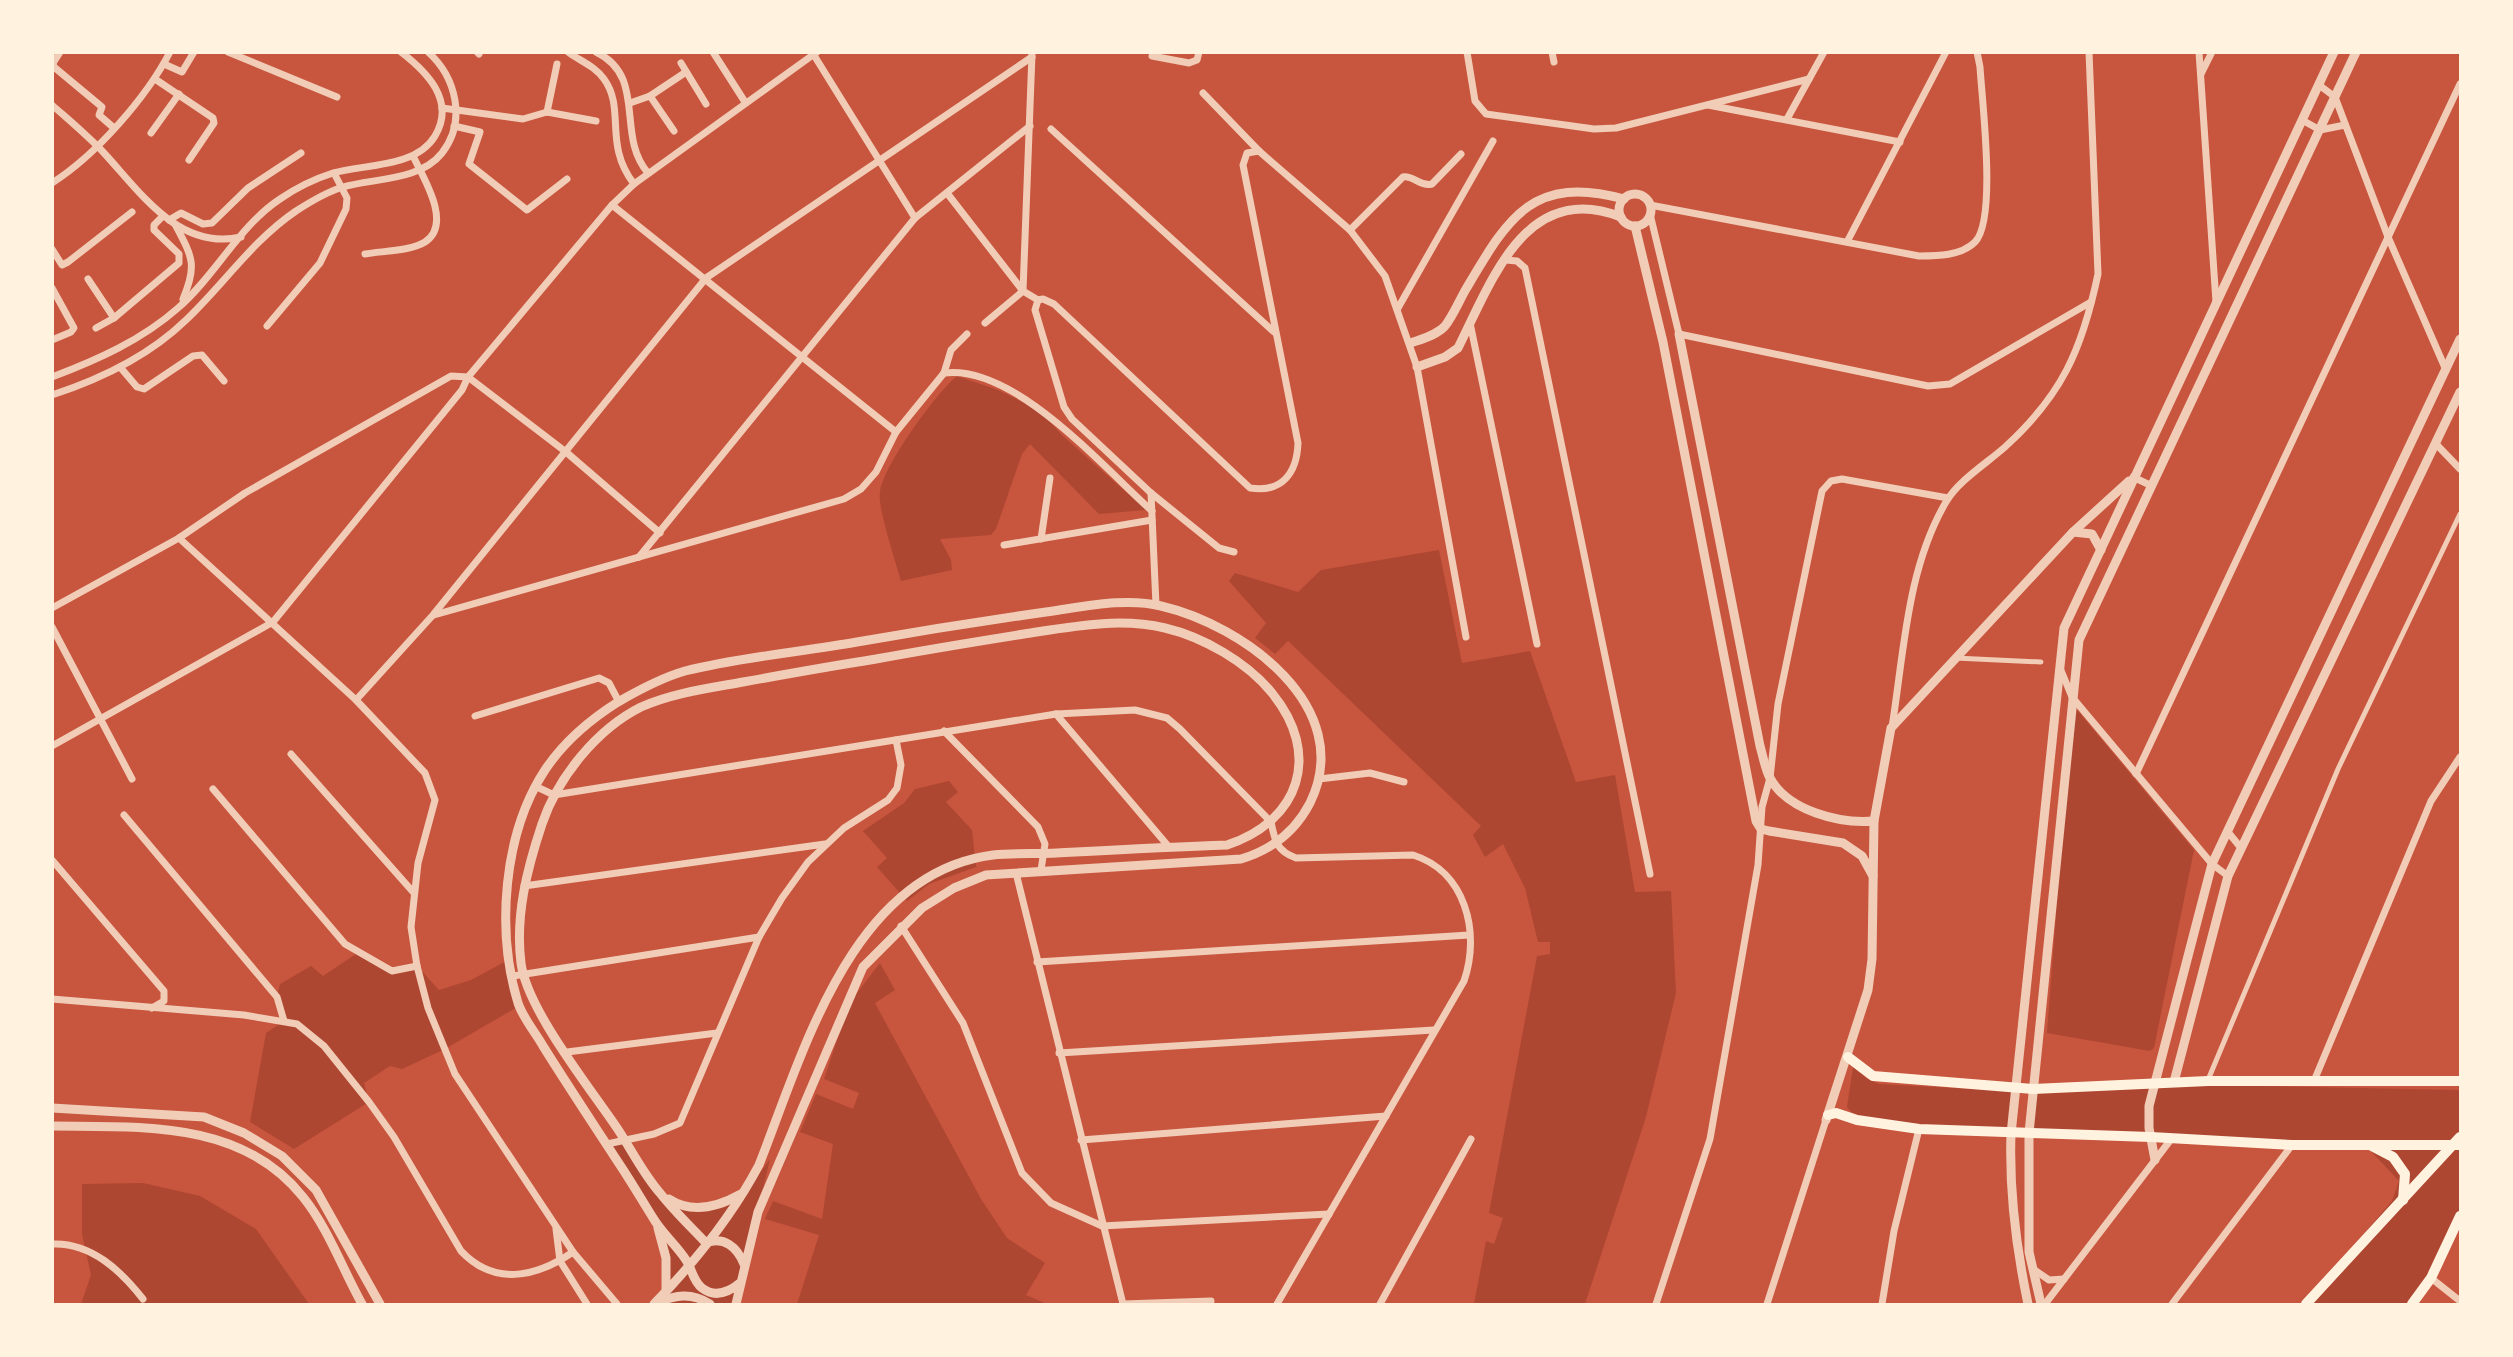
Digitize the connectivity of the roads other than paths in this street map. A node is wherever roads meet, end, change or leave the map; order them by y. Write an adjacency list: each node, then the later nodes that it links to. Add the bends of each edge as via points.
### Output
1 (60, 52): 53 (street, via 54,67 102,107 99,115)
2 (170, 52): 26 (street)
3 (194, 52): 26 (street, via 182,72)
4 (228, 52): 37 (street)
5 (401, 52): 44 (street, via 428,74)
6 (428, 52): 45 (street, via 451,82)
7 (568, 52): 59 (street, via 604,79 611,92)
8 (596, 52): 40 (street, via 623,79)
9 (713, 52): 39 (street)
10 (1199, 52): 23 (street, via 1197,60 1189,63)
11 (1467, 52): 42 (street, via 1475,101 1486,114 1603,129)
12 (1552, 52): 24 (street)
13 (1824, 52): 31 (street)
14 (1946, 52): 61 (street)
15 (1977, 52): 88 (street, via 1987,210 1981,233 1965,249 1937,256)
16 (2089, 52): 97 (street, via 2098,274)
17 (2199, 52): 29 (street)
18 (2212, 52): 29 (street)
19 (2334, 52): 33 (street)
20 (2356, 52): 38 (street)
21 (814, 53): 39 (street); 67 (street)
22 (1032, 55): 52 (street); 67 (street)
23 (1152, 56)
24 (1554, 62)
25 (681, 63): 28 (street)
26 (164, 64): 30 (street)
27 (558, 64): 46 (street)
28 (686, 72): 36 (street); 41 (street)
29 (2201, 75): 98 (street)
30 (155, 79): 35 (street); 53 (street)
31 (1809, 79): 42 (street); 47 (street)
32 (2460, 84): 87 (street)
33 (2319, 85): 38 (street); 48 (street)
34 (1203, 93): 63 (street)
35 (178, 94): 57 (street); 68 (street, via 214,123)
36 (650, 96): 40 (street); 56 (street)
37 (337, 97)
38 (2335, 97): 50 (street); 55 (street)
39 (745, 102): 71 (street)
40 (630, 103): 58 (street)
41 (706, 104)
42 (1703, 104): 47 (street)
43 (52, 105): 62 (street)
44 (442, 108): 45 (street); 66 (street, via 433,140)
45 (456, 110): 46 (street, via 523,119); 51 (street)
46 (547, 111): 49 (street)
47 (1787, 119): 61 (street)
48 (2302, 120): 55 (street); 98 (street)
49 (596, 121)
50 (2345, 125): 55 (street); 87 (street)
51 (454, 126): 69 (street, via 442,153); 72 (street, via 480,132 469,164 527,210)
52 (1030, 126): 76 (street); 95 (street)
53 (114, 128): 62 (street)
54 (1051, 129): 106 (street)
55 (2320, 130): 128 (street)
56 (674, 131)
57 (151, 133)
58 (631, 135): 59 (street); 71 (street, via 637,160)
59 (614, 136): 74 (street, via 623,169)
60 (1493, 141): 99 (street)
61 (1900, 142): 88 (street)
62 (97, 146): 73 (street); 83 (street)
63 (1259, 151): 85 (street); 106 (street, via 1247,153 1243,165)
64 (301, 153): 83 (street, via 248,188 212,223 203,224 181,213)
65 (1461, 154): 85 (street, via 1433,184 1418,184 1406,175)
66 (413, 156): 69 (street); 70 (street)
67 (880, 158): 82 (street); 92 (street)
68 (188, 160)
69 (420, 170): 75 (street); 90 (street, via 438,221 433,233 421,244)
70 (334, 173): 75 (street); 86 (street, via 280,198)
71 (648, 173): 74 (street)
72 (567, 179)
73 (52, 183)
74 (634, 184): 78 (street)
75 (341, 187): 104 (street, via 348,205 320,263); 113 (street, via 273,228 186,321)
76 (947, 193): 82 (street); 95 (street)
77 (1624, 199): 79 (street, via 1636,194); 81 (street); 111 (street, via 1567,191 1518,214 1504,228 1444,328)
78 (612, 205): 92 (street); 118 (street)
79 (1650, 209): 84 (street, via 1645,223); 88 (street); 108 (street)
80 (132, 212): 89 (street, via 62,265)
81 (1621, 216): 84 (street); 91 (street, via 1578,208 1545,216 1532,225)
82 (915, 219): 112 (street)
83 (169, 221): 86 (street, via 207,240); 100 (street, via 193,262 193,275); 101 (street, via 154,225 154,230 179,254 179,263)
84 (1635, 226): 181 (street, via 1663,342 1748,789)
85 (1350, 230): 99 (street, via 1385,276)
86 (242, 237): 100 (street)
87 (2388, 237): 115 (street); 170 (street)
88 (1847, 243)
89 (52, 249)
90 (365, 254)
91 (1506, 260): 103 (street); 193 (street, via 1525,268)
92 (706, 278): 112 (street); 124 (street)
93 (88, 279): 101 (street)
94 (52, 288): 110 (street, via 74,328)
95 (1023, 290): 96 (street); 102 (street)
96 (1038, 300): 106 (street, via 1054,304 1250,488 1261,490 1281,485 1298,455); 129 (street, via 1035,310 1068,414)
97 (2092, 302): 108 (street, via 1939,388); 130 (street, via 2067,374 2052,399 2032,423)
98 (2216, 302): 126 (street)
99 (1398, 307): 111 (street)
100 (179, 308): 117 (street, via 102,358)
101 (114, 318): 105 (street)
102 (985, 323)
103 (1470, 323): 114 (street, via 1458,348); 153 (street)
104 (267, 326)
105 (96, 328)
106 (1274, 333)
107 (967, 334): 116 (street, via 951,350)
108 (1679, 334): 171 (street)
109 (2460, 339): 115 (street)
110 (52, 340)
111 (1411, 343): 114 (street)
112 (801, 356): 122 (street); 135 (street)
113 (120, 367): 119 (street, via 144,390 197,354); 121 (street)
114 (1418, 367): 152 (street)
115 (2446, 370): 182 (street)
116 (944, 373): 122 (street); 131 (street, via 972,374 1016,391)
117 (52, 377)
118 (468, 377): 124 (street); 136 (street, via 452,376 439,383 245,493); 147 (street)
119 (224, 381)
120 (2460, 392): 123 (street)
121 (52, 395)
122 (896, 432): 141 (street, via 876,472 844,499)
123 (2437, 444): 125 (street); 186 (street)
124 (566, 452): 135 (street); 146 (street)
125 (2460, 469)
126 (2133, 477): 128 (street); 134 (street); 139 (street)
127 (1050, 478): 137 (street)
128 (2152, 486): 154 (street)
129 (1151, 493): 131 (street); 140 (street, via 1219,548)
130 (1948, 498): 164 (street, via 1921,558); 171 (street, via 1842,479 1825,485 1778,704)
131 (1152, 511): 133 (street)
132 (2460, 514): 214 (street, via 2338,769)
133 (1152, 520): 137 (street); 143 (street)
134 (2073, 532): 139 (street, via 2092,534); 155 (street)
135 (660, 533): 141 (street)
136 (178, 538): 144 (street); 147 (street)
137 (1041, 539): 138 (street)
138 (1004, 545)
139 (2101, 550): 151 (street)
140 (1234, 552)
141 (638, 557): 146 (street)
142 (1093, 605): 143 (street); 148 (street); 160 (street, via 682,672)
143 (1156, 605): 145 (street)
144 (52, 608)
145 (1173, 609): 150 (street, via 1173,623); 173 (street, via 1236,637 1270,661 1297,690 1317,734)
146 (433, 615): 159 (street)
147 (272, 622): 159 (street); 163 (street)
148 (1094, 624): 150 (street); 177 (street, via 705,689 643,706 607,729)
149 (52, 627): 163 (street)
150 (1166, 628): 180 (street, via 1197,639 1240,664 1270,690 1284,710 1298,747 1298,776 1285,807)
151 (2063, 632): 154 (street); 157 (street)
152 (1466, 637)
153 (1537, 644)
154 (2079, 644): 158 (street)
155 (1955, 659): 156 (street); 164 (street)
156 (2041, 662)
157 (2059, 667): 158 (street); 219 (street)
158 (2072, 697): 170 (street); 220 (street)
159 (356, 700): 198 (street, via 425,773 432,787 435,800)
160 (619, 702): 162 (street, via 609,683 599,678); 175 (street, via 578,732 545,770)
161 (1056, 714): 165 (street); 180 (street, via 1118,709 1167,719); 185 (street)
162 (475, 716)
163 (99, 720): 167 (street); 172 (street)
164 (1891, 728): 179 (street)
165 (944, 731): 166 (street); 187 (street, via 1038,827 1045,844)
166 (896, 740): 177 (street); 184 (street, via 901,765 897,788 888,800)
167 (52, 746)
168 (291, 754): 198 (street)
169 (2460, 757): 218 (street, via 2431,801)
170 (2136, 774): 190 (street)
171 (1770, 778): 179 (street, via 1795,804 1846,820); 181 (street)
172 (132, 779)
173 (1319, 779): 174 (street, via 1370,773); 183 (street, via 1301,818)
174 (1404, 782)
175 (537, 787): 177 (street); 205 (street, via 510,864 507,945)
176 (213, 789): 203 (street, via 345,944 392,971)
177 (554, 795): 197 (street)
178 (124, 815): 208 (street, via 277,997)
179 (1874, 821): 196 (street)
180 (1271, 822): 183 (street); 185 (street, via 1251,837 1227,845)
181 (1761, 829): 196 (street, via 1843,843 1862,856); 270 (street, via 1710,1139)
182 (2228, 832): 186 (street); 190 (street)
183 (1275, 843): 191 (street, via 1241,859); 200 (street, via 1296,858 1413,855 1429,860 1456,886 1469,918)
184 (827, 844): 197 (street); 201 (street, via 807,862)
185 (1169, 847): 187 (street)
186 (2241, 848): 195 (street)
187 (1042, 853): 188 (street); 191 (street)
188 (984, 858): 194 (street); 239 (street, via 950,867 910,891 874,922 828,993)
189 (52, 860): 207 (street, via 164,991 164,1001)
190 (2212, 864): 195 (street); 216 (street)
191 (1041, 870): 192 (street)
192 (1016, 873): 194 (street); 202 (street)
193 (1650, 874)
194 (988, 875): 199 (street, via 954,888)
195 (2228, 876): 217 (street)
196 (1874, 877): 213 (street, via 1871,970)
197 (524, 886): 204 (street, via 520,913)
198 (414, 893): 203 (street, via 411,927)
199 (901, 926): 244 (street, via 963,1023 1022,1173 1051,1203); 251 (street, via 863,967 758,1212)
200 (1469, 935): 202 (street); 209 (street, via 1464,981)
201 (759, 937): 204 (street); 210 (street)
202 (1037, 962): 212 (street)
203 (417, 966): 245 (street, via 428,1008 455,1074)
204 (525, 975): 205 (street); 211 (street, via 537,1006)
205 (513, 976): 234 (street, via 519,1006)
206 (52, 999): 207 (street)
207 (152, 1008): 208 (street)
208 (284, 1021): 249 (street, via 297,1024 324,1046 369,1102 472,1263 486,1271 515,1275)
209 (1434, 1030): 212 (street); 222 (street)
210 (717, 1032): 211 (street); 231 (street, via 680,1123)
211 (567, 1052): 231 (street)
212 (1059, 1053): 232 (street)
213 (1848, 1057): 219 (main road, via 1873,1076); 223 (street)
214 (2208, 1081): 217 (main road); 218 (main road)
215 (2460, 1081): 218 (main road)
216 (2155, 1082): 217 (main road); 220 (main road); 228 (street, via 2149,1106)
217 (2174, 1082)
218 (2314, 1082)
219 (2016, 1088): 220 (main road); 227 (street)
220 (2033, 1089): 226 (street)
221 (52, 1108): 262 (street, via 204,1117 244,1133 282,1156 316,1190)
222 (1386, 1116): 232 (street); 241 (street)
223 (1827, 1118): 225 (main road, via 1836,1113); 271 (street)
224 (52, 1126): 261 (street, via 200,1133 237,1145 270,1165 303,1196)
225 (1919, 1129): 227 (main road); 272 (street, via 1891,1243)
226 (2029, 1133): 227 (main road); 228 (main road); 252 (street, via 2026,1190)
227 (2011, 1134): 273 (street, via 2010,1183)
228 (2151, 1137): 229 (main road); 237 (street)
229 (2172, 1138): 235 (main road); 237 (street)
230 (1471, 1139): 269 (street)
231 (625, 1140): 234 (street); 238 (street)
232 (1081, 1140): 244 (street)
233 (2459, 1142): 236 (main road); 240 (main road)
234 (607, 1144): 243 (street)
235 (2292, 1145): 236 (main road); 275 (street)
236 (2370, 1145): 240 (main road, via 2393,1157 2405,1174)
237 (2155, 1160): 253 (street)
238 (658, 1191): 239 (street, via 691,1208 727,1202); 246 (street)
239 (746, 1191): 246 (street)
240 (2403, 1200): 276 (main road)
241 (1329, 1214): 244 (street); 268 (street)
242 (2460, 1216): 254 (main road)
243 (657, 1223): 250 (street); 256 (street, via 666,1258)
244 (1102, 1226): 267 (street)
245 (556, 1228): 248 (street); 249 (street)
246 (706, 1242): 250 (street); 251 (street, via 727,1243)
247 (52, 1244): 257 (street, via 100,1258 124,1274)
248 (573, 1252): 249 (street); 264 (street)
249 (559, 1261): 263 (street)
250 (690, 1264): 255 (street, via 697,1283 707,1291 725,1292); 256 (street)
251 (744, 1264): 255 (street)
252 (2033, 1269): 253 (street, via 2049,1280); 274 (street)
253 (2065, 1278): 274 (street)
254 (2431, 1278): 259 (street); 277 (main road)
255 (740, 1283): 266 (street)
256 (666, 1289): 260 (street)
257 (143, 1299)
258 (1211, 1301): 267 (street)
259 (2460, 1301)
260 (655, 1303): 265 (street, via 676,1295 694,1296)
261 (362, 1304)
262 (380, 1304)
263 (587, 1304)
264 (617, 1304)
265 (710, 1304)
266 (736, 1304)
267 (1123, 1304)
268 (1277, 1304)
269 (1380, 1304)
270 (1656, 1304)
271 (1767, 1304)
272 (1882, 1304)
273 (2028, 1304)
274 (2043, 1304)
275 (2172, 1304)
276 (2306, 1304)
277 (2412, 1304)

